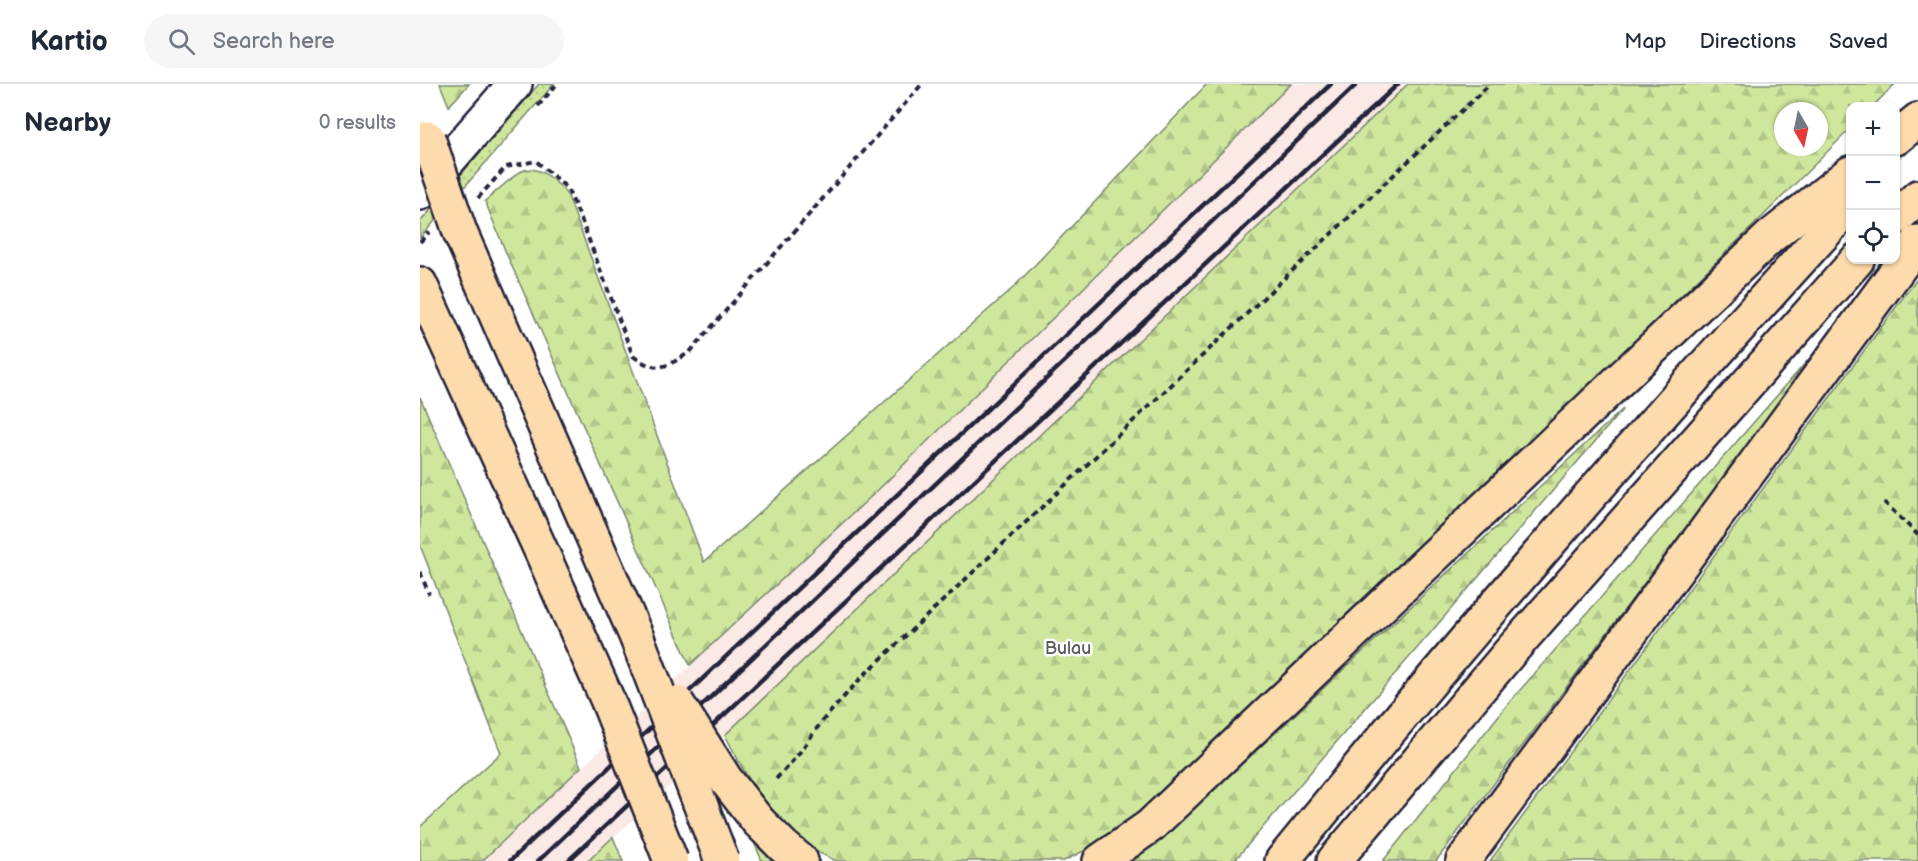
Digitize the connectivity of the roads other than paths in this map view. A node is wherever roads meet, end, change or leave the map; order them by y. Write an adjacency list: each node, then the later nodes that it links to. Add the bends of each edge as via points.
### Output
1 (515, 84): 8 (main road)
2 (1918, 120): 5 (highway)
3 (424, 129): 15 (highway, bridge, via 460,232)
4 (1918, 132): 6 (highway)
5 (1900, 135)
6 (1900, 152)
7 (1846, 177): 19 (highway, via 1770,237 1150,826)
8 (420, 193)
9 (1918, 196): 11 (highway)
10 (1847, 210): 20 (highway, via 1558,534)
11 (1900, 214)
12 (1918, 242): 22 (highway)
13 (1853, 264): 21 (highway, via 1511,651)
14 (420, 284): 16 (highway, bridge, via 608,701)
15 (637, 638): 17 (highway, bridge); 18 (highway, bridge, via 726,780 758,821)
16 (671, 861)
17 (722, 861)
18 (801, 861)
19 (1100, 861)
20 (1282, 861)
21 (1334, 861)
22 (1463, 861)

